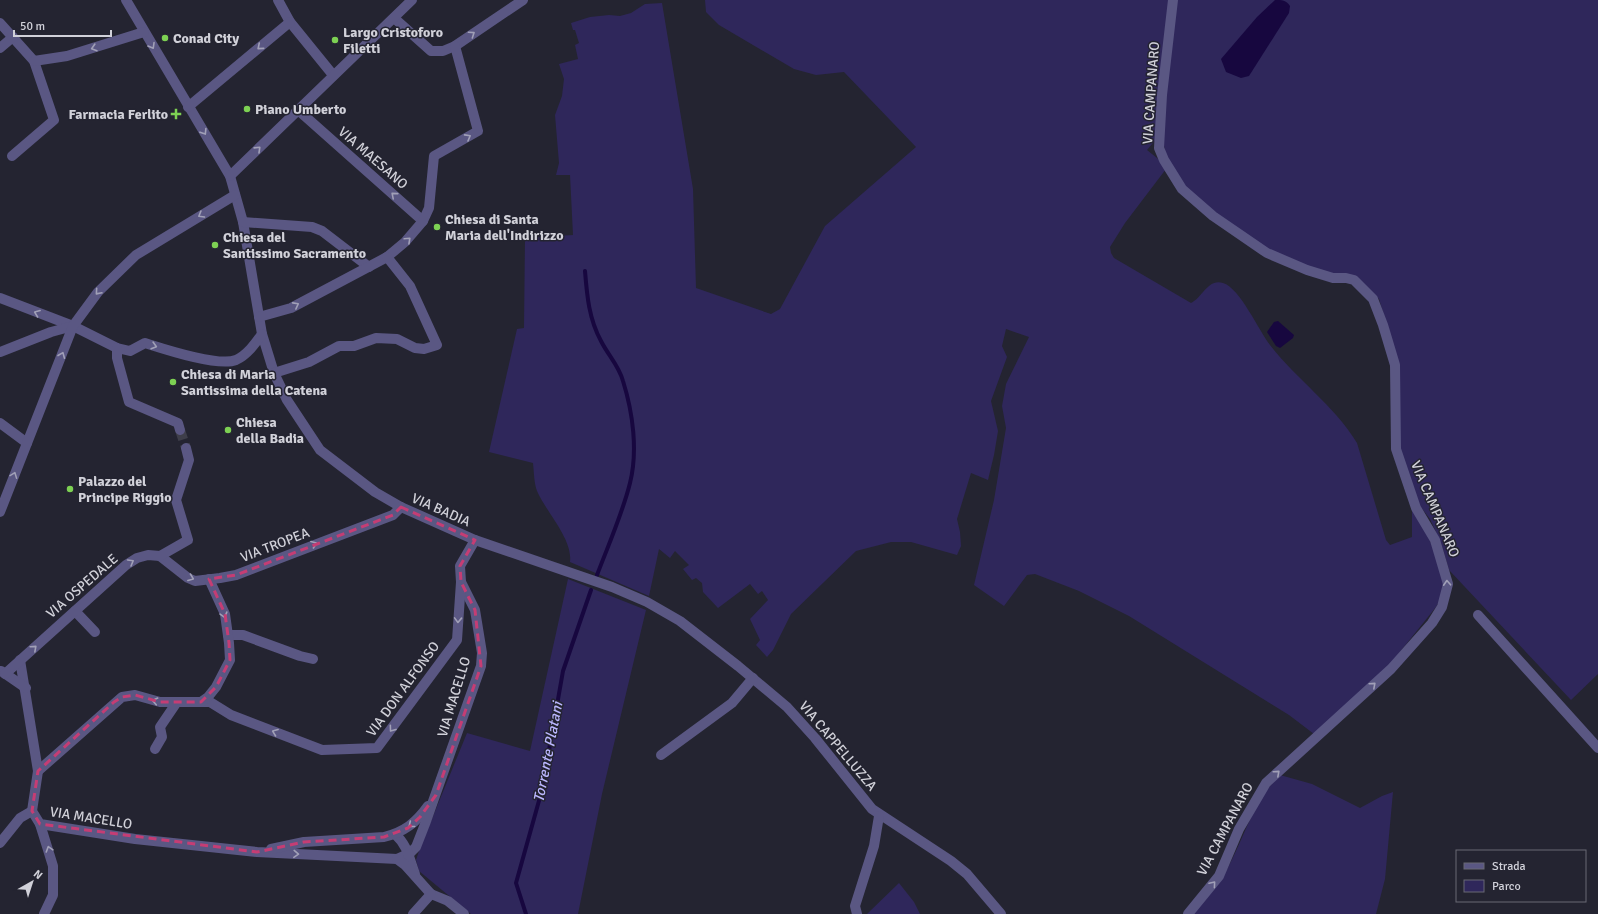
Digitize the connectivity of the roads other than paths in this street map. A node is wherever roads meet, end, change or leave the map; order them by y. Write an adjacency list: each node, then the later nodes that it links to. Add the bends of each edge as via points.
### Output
1 (278, 0): 7 (street)
2 (412, 0): 6 (street)
3 (523, 0): 11 (street, one-way to 3)
4 (1173, 0): 75 (street, VIA CAMPANARO, one-way to 4, via 1219,876 1239,830 1266,783 1391,669 1432,623 1442,607 1448,584 1436,540 1416,508 1396,449 1395,365 1373,299 1354,280 1333,278 1307,270 1267,253 1213,216 1182,189 1164,160 1159,148 1162,95)
5 (127, 1): 9 (street, VIA BADIA)
6 (394, 18): 11 (street, via 431,51 443,51); 14 (street)
7 (290, 22): 14 (street); 15 (street, one-way to 15)
8 (0, 23): 10 (street)
9 (144, 32): 13 (street, one-way to 13, via 67,56); 15 (street, VIA BADIA, one-way to 15)
10 (13, 37): 12 (street); 13 (street)
11 (455, 46): 20 (street, one-way to 11, via 429,208 434,156 478,131)
12 (0, 48)
13 (34, 61): 17 (street, via 54,120)
14 (333, 75): 16 (street)
15 (185, 103): 18 (street, VIA BADIA, one-way to 18)
16 (301, 113): 18 (street, one-way to 16); 20 (street, VIA MAESANO, one-way to 16)
17 (12, 156)
18 (230, 176): 19 (street, VIA BADIA)
19 (235, 195): 21 (street, VIA BADIA); 26 (street, one-way to 26, via 136,255 98,292)
20 (423, 221): 22 (street, one-way to 20, via 405,242)
21 (243, 222): 23 (street, via 312,226); 25 (street, VIA BADIA)
22 (387, 257): 23 (street); 30 (street, via 410,286 438,345 419,349 397,339 376,338 354,346 339,346 309,362)
23 (369, 267): 25 (street, one-way to 23, via 291,308)
24 (0, 298): 26 (street, one-way to 24)
25 (259, 317): 27 (street, VIA BADIA)
26 (73, 326): 28 (street); 29 (street); 33 (street, one-way to 26)
27 (262, 334): 28 (street, one-way to 27, via 130,351 145,343 186,355 224,362 235,360 245,354); 30 (street, VIA BADIA)
28 (117, 348): 32 (street, via 117,358 129,402)
29 (0, 352)
30 (274, 373): 35 (street, VIA BADIA, via 287,400 320,450 375,492)
31 (0, 423): 33 (street)
32 (179, 427)
33 (27, 443): 36 (street, one-way to 33)
34 (186, 448): 38 (street, VIA OSPEDALE, via 189,460 176,500 188,540)
35 (401, 507): 37 (street, VIA BADIA); 39 (street, VIA TROPEA, one-way to 35, via 236,575 393,515)
36 (0, 512)
37 (475, 540): 40 (street, VIA MACELLO, via 460,566); 41 (street, VIA BADIA)
38 (160, 556): 39 (street, VIA TROPEA, one-way to 39, via 188,578 195,581); 42 (street, VIA OSPEDALE, one-way to 38, via 126,565 148,555)
39 (209, 579): 45 (street, one-way to 45, via 225,614)
40 (461, 582): 52 (street, VIA DON ALFONSO, one-way to 52, via 457,640 377,748 322,750 231,715 210,702); 57 (street, VIA MACELLO, via 475,610 482,653 481,666)
41 (647, 602): 49 (street, VIA CAPPELLUZZA, via 680,621)
42 (75, 611): 44 (street); 47 (street, VIA OSPEDALE, one-way to 42)
43 (1478, 615): 53 (street)
44 (95, 632)
45 (228, 635): 46 (street, via 243,634); 52 (street, via 230,660 216,687)
46 (314, 659)
47 (20, 660): 48 (street, VIA OSPEDALE); 50 (street, VIA MACELLO)
48 (2, 672): 50 (street)
49 (753, 678): 55 (street, via 732,703); 59 (street, VIA CAPPELLUZZA, via 787,708 815,738)
50 (26, 688): 56 (street, VIA MACELLO)
51 (176, 702): 52 (street, VIA DON ALFONSO); 54 (street, via 160,728 162,737); 56 (street, VIA DON ALFONSO, one-way to 56, via 160,702 135,695 122,696)
52 (201, 702)
53 (1598, 748)
54 (155, 749)
55 (661, 756)
56 (38, 771): 58 (street, VIA MACELLO)
57 (436, 795): 61 (street, one-way to 61, via 420,817 408,828); 65 (street, via 416,847)
58 (32, 811): 60 (street, VIA MACELLO); 63 (street, via 20,818)
59 (879, 816): 73 (street, via 874,846 855,906); 74 (street, VIA CAPPELLUZZA, via 951,861 967,874)
60 (40, 824): 64 (street, VIA MACELLO, via 135,839); 70 (street, one-way to 60, via 53,895 53,866)
61 (395, 834): 62 (street); 65 (street)
62 (332, 841): 64 (street, via 304,842); 66 (street)
63 (0, 843)
64 (257, 852): 66 (street, VIA MACELLO, one-way to 66)
65 (410, 853): 67 (street); 68 (street)
66 (332, 856): 67 (street, VIA MACELLO)
67 (397, 859): 68 (street)
68 (418, 880): 69 (street)
69 (431, 894): 71 (street); 72 (street, via 448,901)
70 (44, 914)
71 (413, 914)
72 (464, 914)
73 (857, 914)
74 (1001, 914)
75 (1188, 914)

